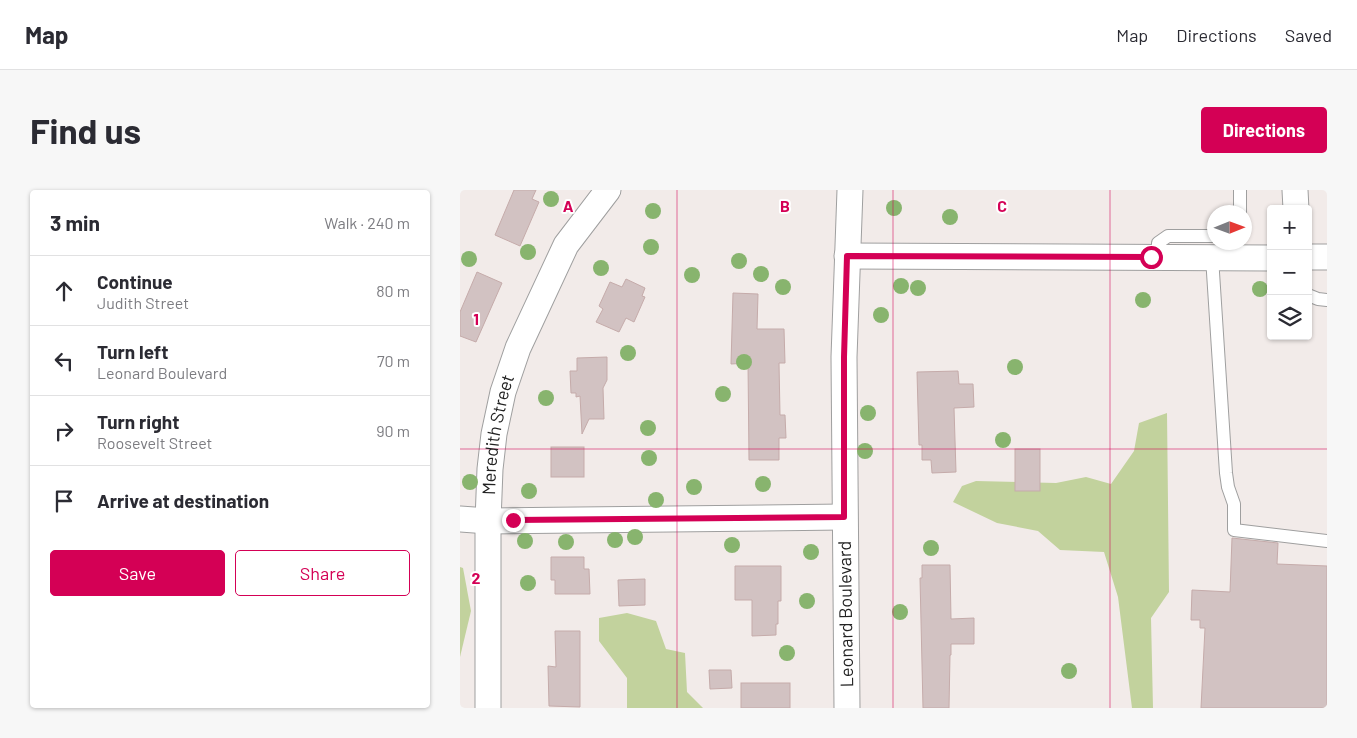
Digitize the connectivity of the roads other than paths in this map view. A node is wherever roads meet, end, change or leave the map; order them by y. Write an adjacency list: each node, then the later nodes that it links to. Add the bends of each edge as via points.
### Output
1 (608, 190): 18 (street, Meredith Street, via 566,245 518,348 494,434)
2 (850, 190): 10 (street, Leonard Boulevard)
3 (1240, 190): 5 (lane)
4 (1295, 190): 6 (street)
5 (1240, 205)
6 (1296, 205)
7 (1207, 248): 10 (street, via 1158,257)
8 (1213, 250): 19 (lane, via 1226,473 1234,504 1234,530)
9 (1240, 250): 11 (street)
10 (847, 256): 16 (street, Leonard Boulevard)
11 (1267, 257)
12 (1327, 257): 13 (street)
13 (1312, 258)
14 (1312, 297): 15 (lane)
15 (1327, 300)
16 (844, 517): 18 (street); 21 (street, Leonard Boulevard)
17 (460, 519): 18 (street)
18 (488, 521): 20 (street, Meredith Street)
19 (1327, 541)
20 (488, 708)
21 (847, 708)

